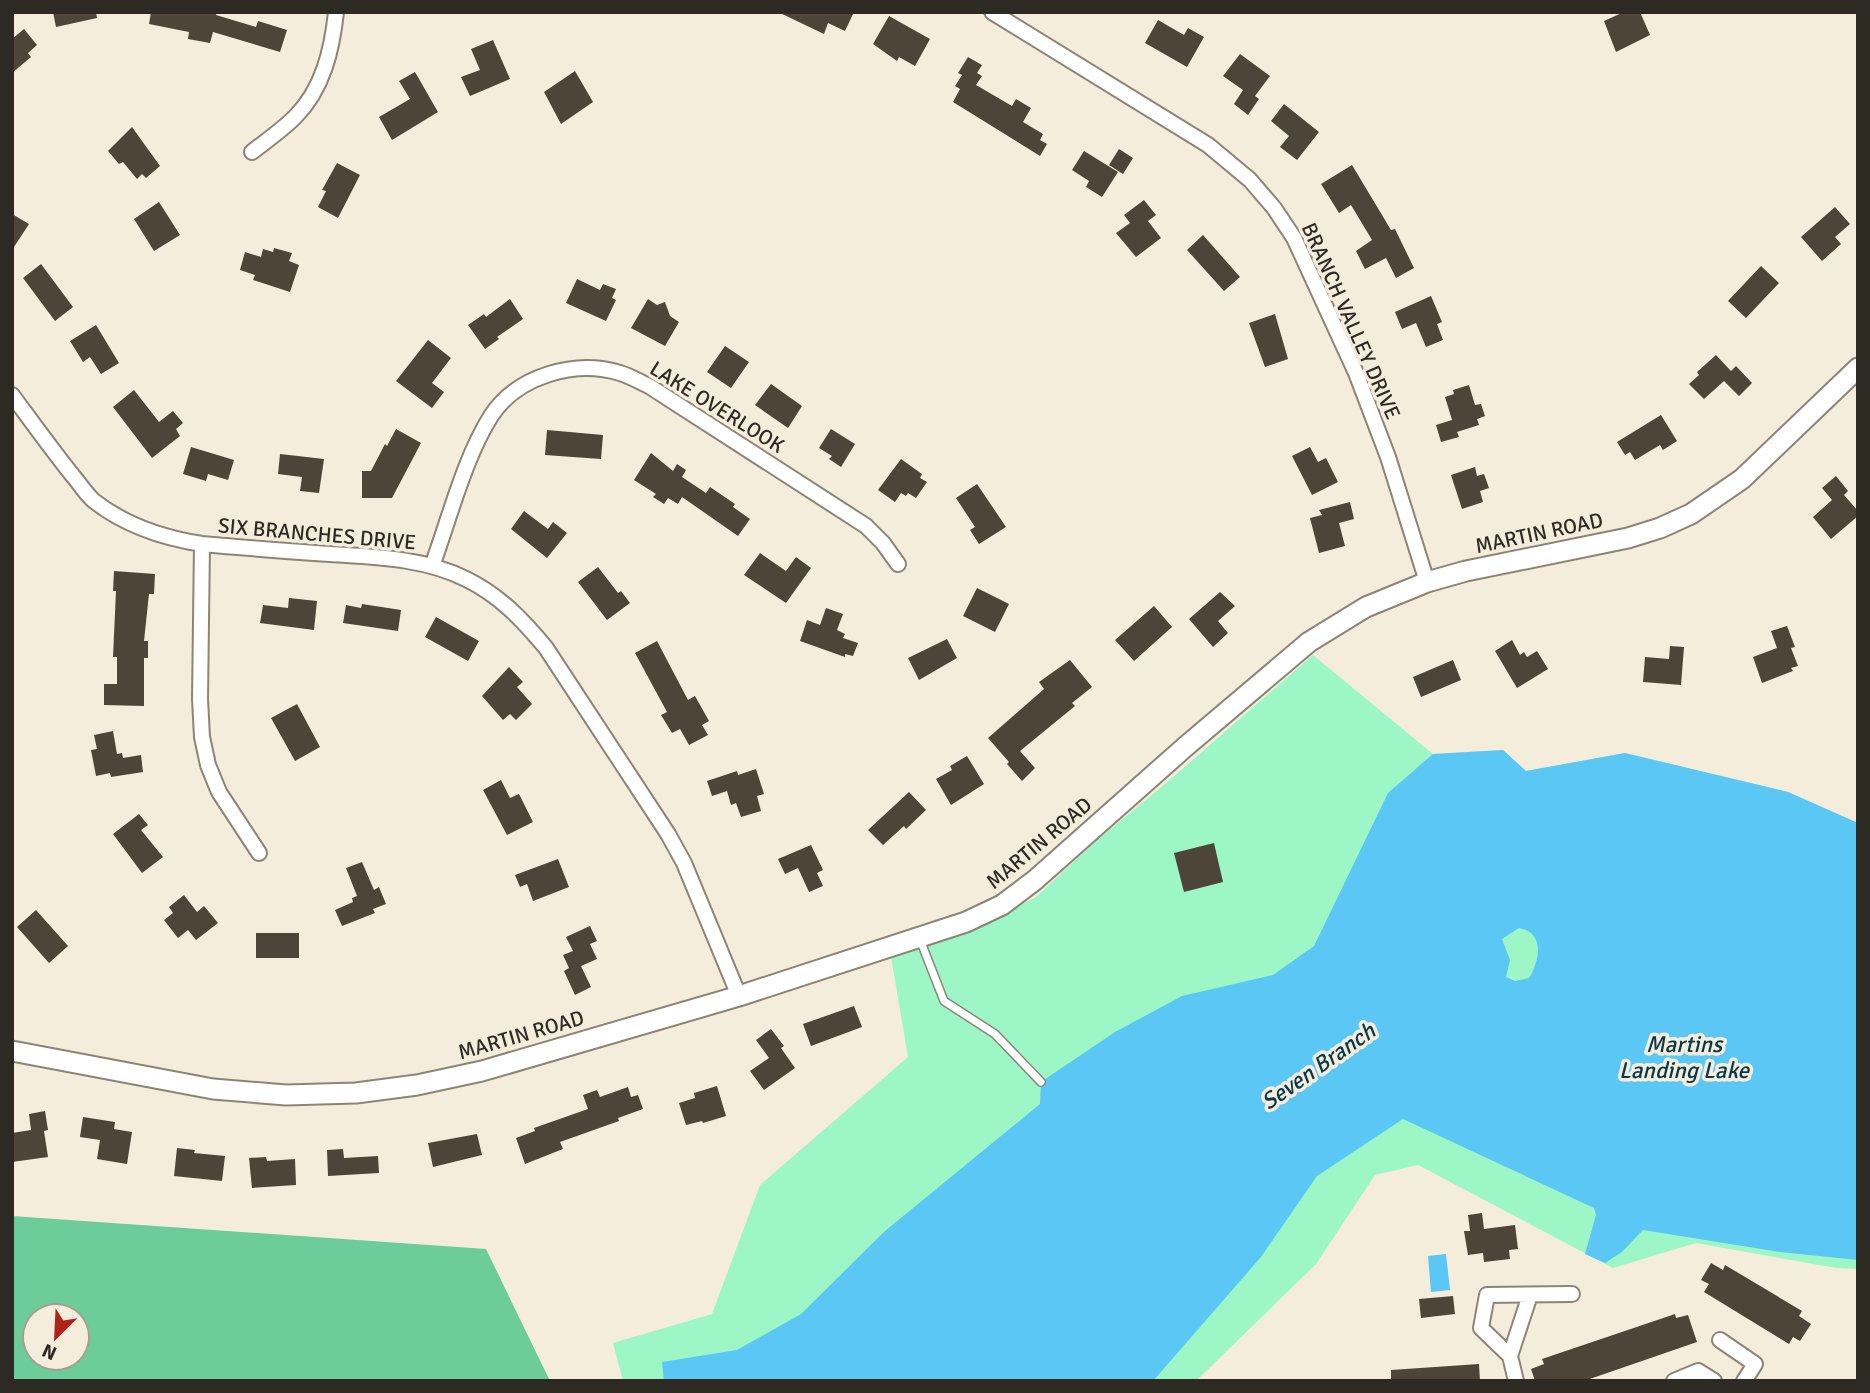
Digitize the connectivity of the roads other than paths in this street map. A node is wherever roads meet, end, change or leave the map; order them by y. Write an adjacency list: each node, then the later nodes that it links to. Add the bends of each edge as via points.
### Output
1 (336, 12): 3 (street, via 333,43 320,82 295,117)
2 (992, 12): 9 (street, BRANCH VALLEY DRIVE, via 1208,145 1250,180 1274,208 1294,238 1356,373)
3 (252, 152)
4 (1858, 368): 9 (street, MARTIN ROAD, via 1742,479 1690,514 1628,538)
5 (12, 395): 6 (street, SIX BRANCHES DRIVE, via 92,499 145,531)
6 (202, 544): 8 (street, SIX BRANCHES DRIVE); 10 (street, via 202,737 219,792)
7 (898, 564): 8 (street, LAKE OVERLOOK, via 866,526 649,386 620,373 587,368 534,379 492,414 475,446)
8 (432, 566): 12 (street, SIX BRANCHES DRIVE, via 496,597 524,620 546,648 679,854)
9 (1427, 582): 11 (street, MARTIN ROAD, via 1366,607 1309,642 1002,905)
10 (259, 853)
11 (918, 937): 12 (street, MARTIN ROAD); 14 (lane, via 944,1001 995,1034)
12 (739, 996): 13 (street, MARTIN ROAD, via 482,1071 356,1093 286,1095 213,1089)
13 (12, 1051)
14 (1041, 1082)
15 (1530, 1294): 16 (street); 18 (street); 18 (street, via 1487,1295 1481,1328)
16 (1572, 1294)
17 (1720, 1340): 22 (street, via 1755,1364)
18 (1510, 1356): 19 (street)
19 (1516, 1381)
20 (1674, 1381): 21 (street, via 1698,1371)
21 (1714, 1381)
22 (1744, 1381)

